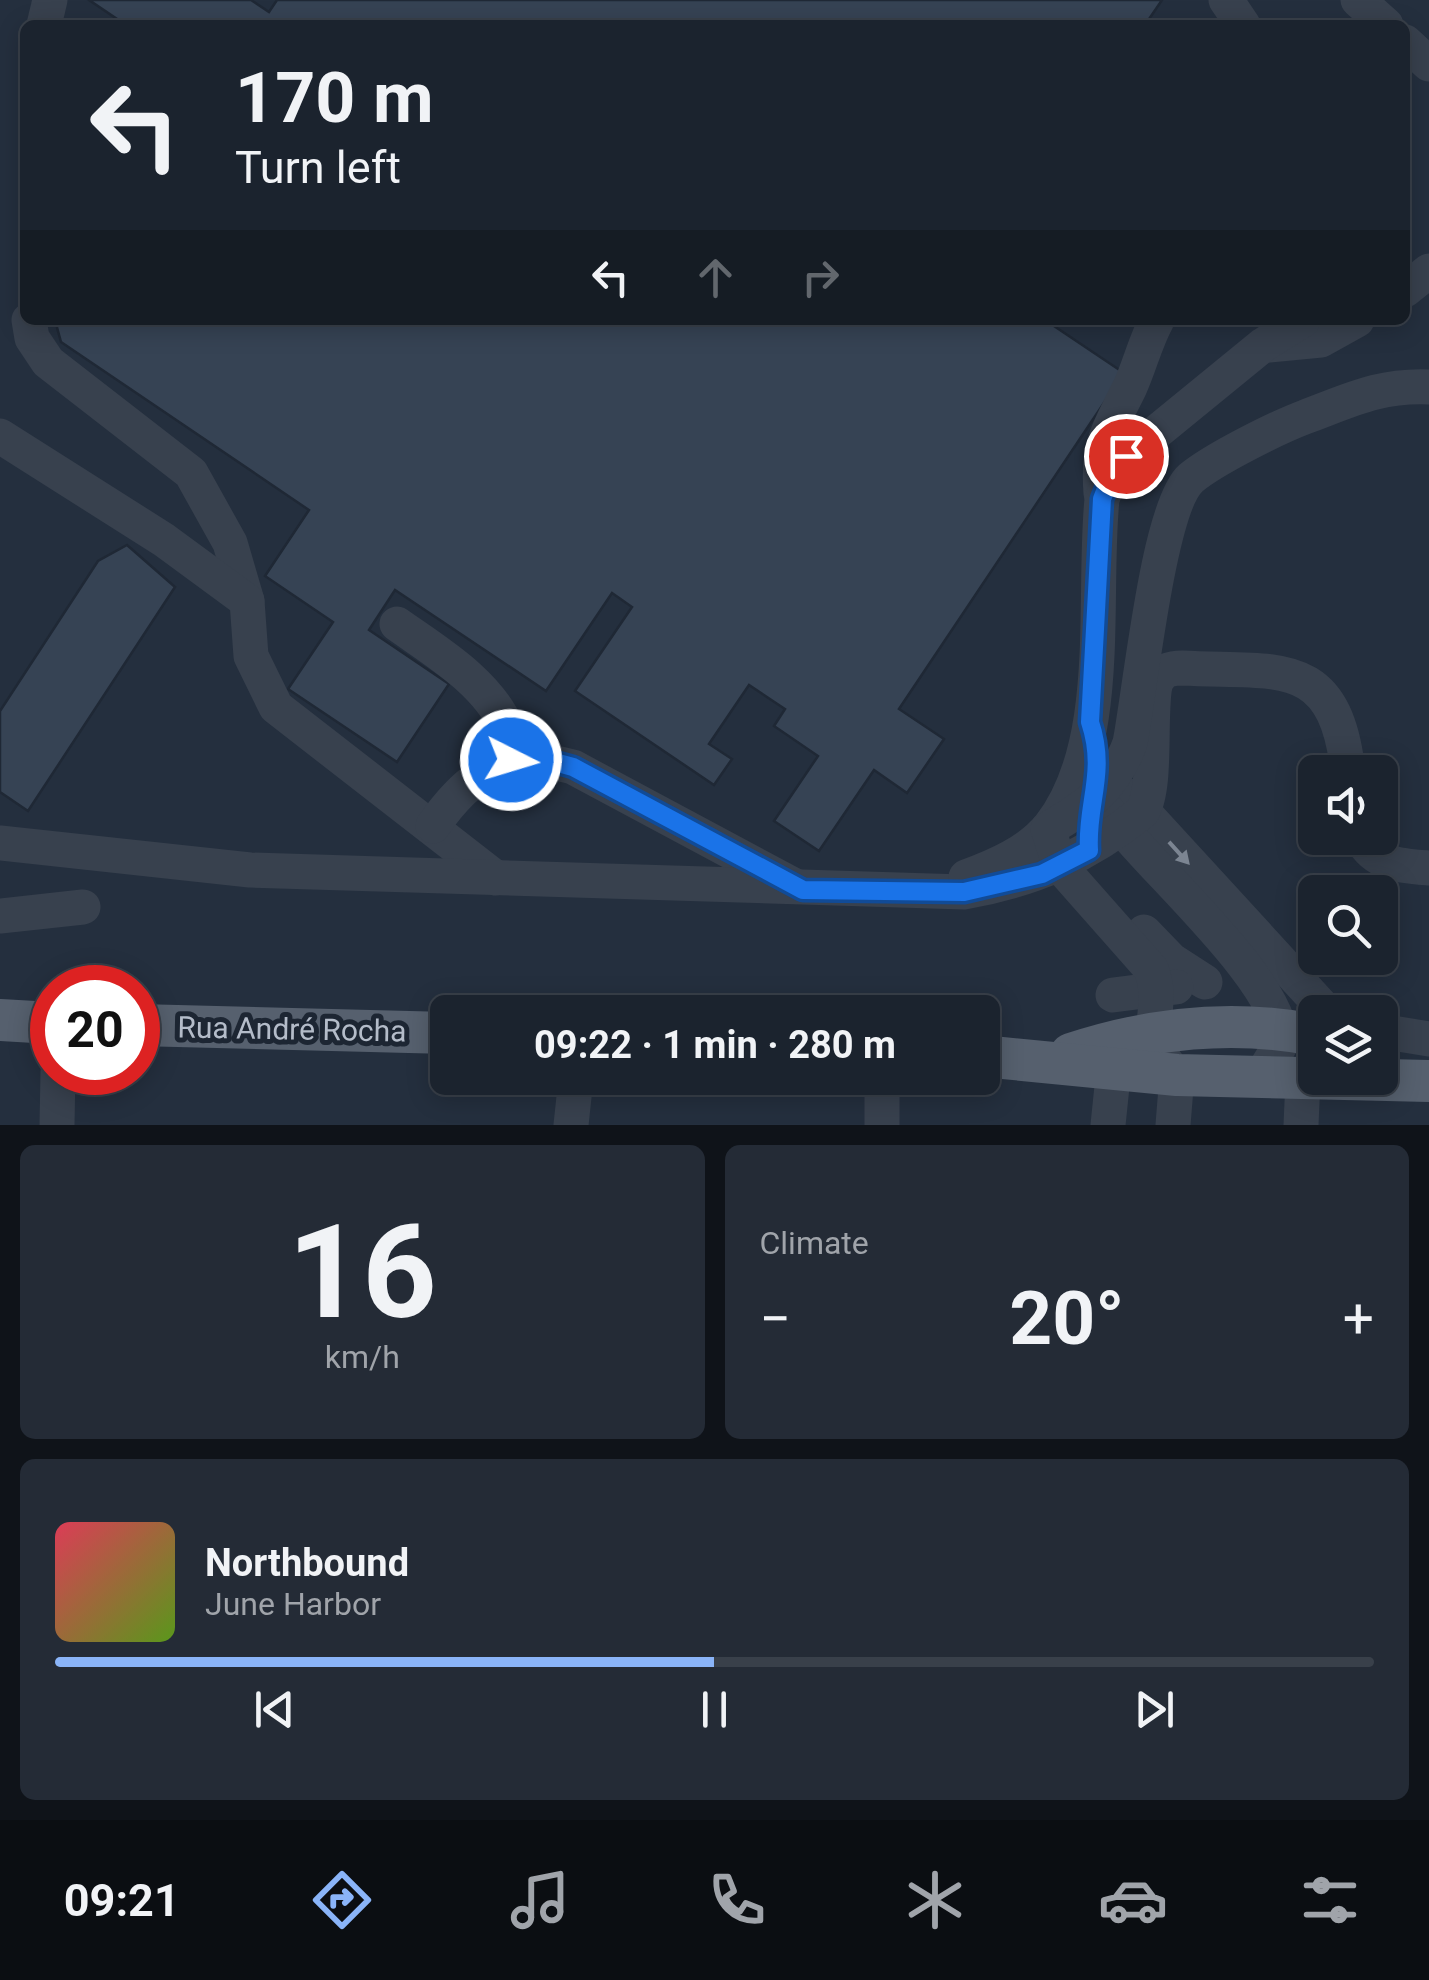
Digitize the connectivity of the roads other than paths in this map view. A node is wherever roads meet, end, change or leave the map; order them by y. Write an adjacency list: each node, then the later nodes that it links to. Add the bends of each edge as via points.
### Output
1 (1358, 0): 2 (street)
2 (1380, 20)
3 (1410, 47): 4 (street)
4 (1429, 64)
5 (30, 325): 13 (street, via 48,362 192,474 230,543)
6 (1155, 325): 12 (street, via 1107,425 1098,463)
7 (1294, 325): 9 (street)
8 (1348, 325): 9 (street, via 1321,340)
9 (1263, 345): 12 (street, via 1126,456)
10 (1429, 386): 15 (street, via 1390,386 1296,420 1191,478 1165,538)
11 (0, 436): 13 (street)
12 (1102, 499): 17 (street)
13 (247, 601): 22 (street, via 250,656 276,707)
14 (397, 624): 19 (street, via 456,666 483,695 507,728)
15 (1144, 648): 16 (street); 20 (street, via 1130,743)
16 (1182, 668): 18 (street, via 1289,673 1314,683 1344,734); 21 (street, via 1156,682 1154,746)
17 (1090, 722): 20 (street); 23 (street, via 1081,770)
18 (1346, 755)
19 (511, 760): 22 (street, via 448,804); 29 (street, via 540,758 573,767)
20 (1106, 789): 21 (street); 23 (street); 26 (street)
21 (1132, 821): 26 (street); 35 (street)
22 (433, 826): 28 (street)
23 (1048, 829): 26 (street); 30 (street, via 998,866)
24 (0, 843): 28 (street, via 250,870)
25 (1374, 855): 27 (street, via 1394,865)
26 (1075, 858): 30 (street, via 1018,882); 33 (street, via 1171,960); 34 (street, via 1152,969)
27 (1429, 868)
28 (496, 878): 29 (street)
29 (803, 890): 30 (street)
30 (912, 892)
31 (83, 907): 32 (street)
32 (0, 916)
33 (1204, 982): 34 (street); 35 (street)
34 (1129, 988): 40 (street)
35 (1283, 998): 40 (main road); 49 (street, via 1278,1052)
36 (0, 1020): 37 (main road)
37 (30, 1022)
38 (160, 1026): 39 (main road, Rua André Rocha)
39 (430, 1032)
40 (1152, 1032): 45 (main road); 48 (street, via 1161,1059)
41 (1398, 1033): 42 (street)
42 (1429, 1038)
43 (1398, 1055): 46 (main road)
44 (1000, 1057): 45 (main road)
45 (1052, 1060): 47 (main road)
46 (1429, 1063)
47 (1114, 1067): 48 (main road); 60 (street)
48 (1176, 1075): 49 (main road); 61 (street)
49 (1260, 1078): 50 (main road)
50 (1298, 1080)
51 (1398, 1082): 52 (main road)
52 (1429, 1082)
53 (58, 1095): 57 (street)
54 (574, 1095): 58 (street)
55 (882, 1095): 59 (street)
56 (1303, 1095): 62 (street)
57 (57, 1125)
58 (571, 1125)
59 (882, 1125)
60 (1108, 1125)
61 (1174, 1125)
62 (1302, 1125)

